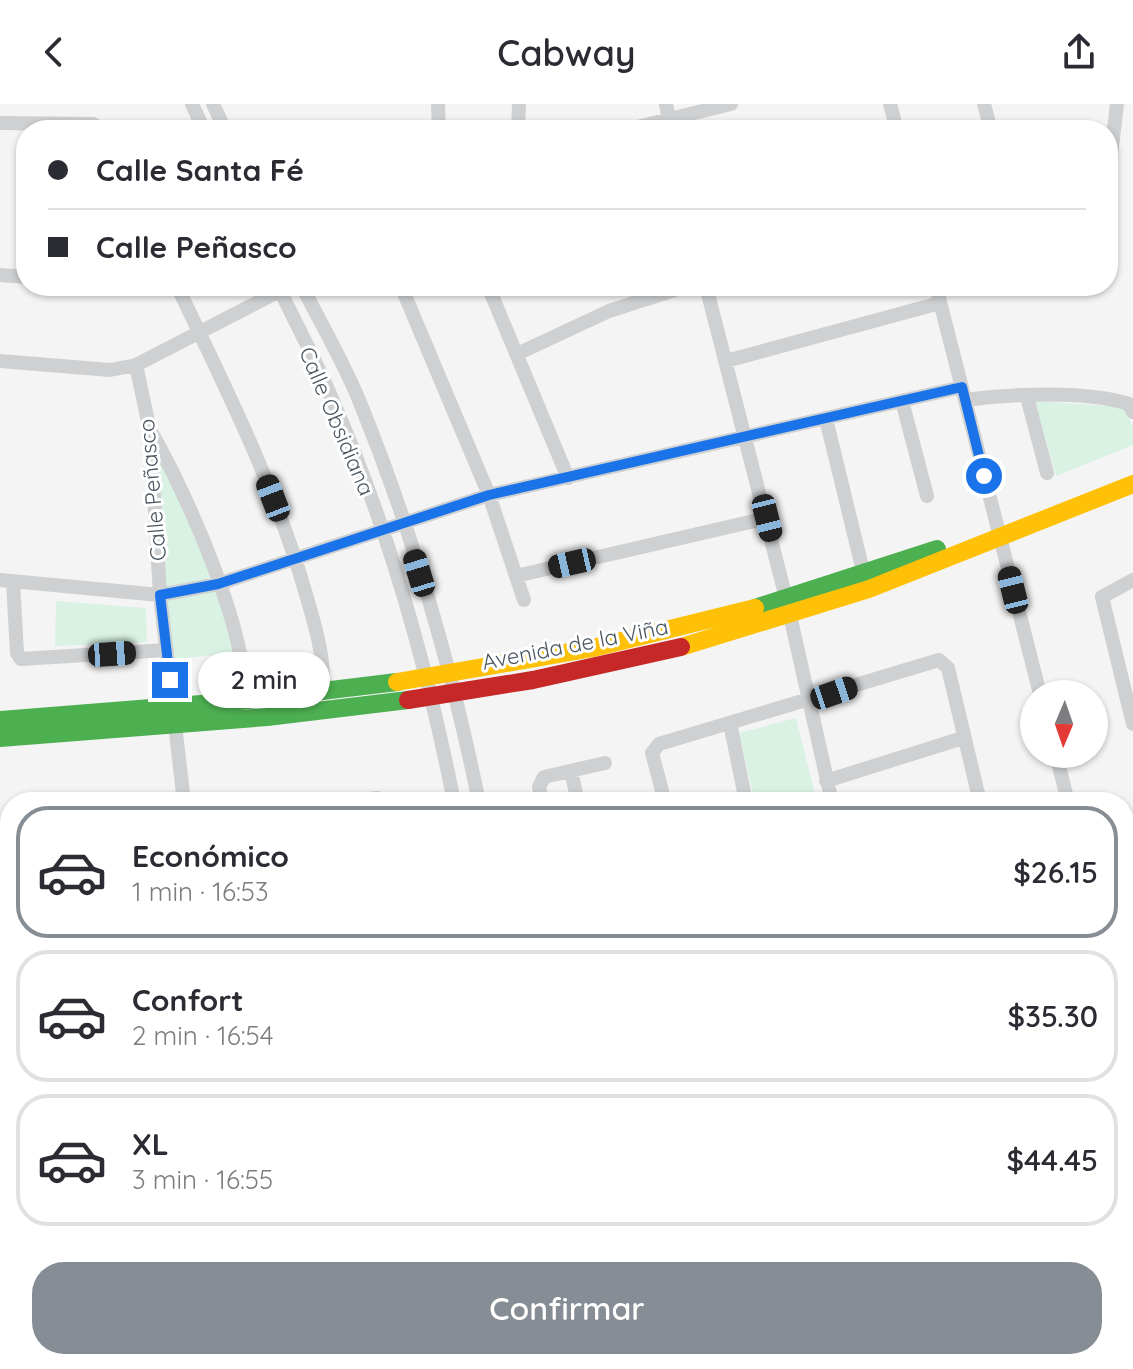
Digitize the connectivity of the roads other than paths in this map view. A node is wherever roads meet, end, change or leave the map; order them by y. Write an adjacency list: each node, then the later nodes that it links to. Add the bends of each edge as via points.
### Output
1 (731, 104): 2 (street)
2 (668, 118)
3 (182, 296): 13 (street)
4 (267, 296): 13 (street)
5 (286, 296): 32 (street, Calle Obsidiana)
6 (307, 296): 31 (street, Calle Obsidiana, via 358,398)
7 (405, 296): 28 (street)
8 (492, 296): 14 (street)
9 (656, 296): 14 (street, via 609,311)
10 (709, 296): 16 (street)
11 (938, 296): 12 (street)
12 (940, 303): 16 (street); 18 (street)
13 (199, 332): 17 (street); 34 (street, via 251,439)
14 (517, 354): 26 (street)
15 (0, 361): 17 (street, via 110,370)
16 (726, 361): 24 (street)
17 (136, 365): 23 (street, Calle Peñasco)
18 (963, 394): 19 (street); 20 (street); 33 (street)
19 (1027, 397): 21 (street, via 1119,400); 25 (street)
20 (902, 401): 22 (street); 29 (street)
21 (1133, 412)
22 (826, 419): 24 (street); 35 (street)
23 (150, 431): 39 (street, via 177,478); 40 (street, Calle Peñasco)
24 (746, 438): 26 (street); 30 (street)
25 (1047, 473)
26 (568, 478): 28 (street)
27 (1133, 484): 33 (street, Avenida de la Viña)
28 (489, 495): 31 (street); 36 (street)
29 (927, 496)
30 (767, 518): 36 (street); 42 (street)
31 (404, 521): 32 (street); 46 (street, Calle Obsidiana)
32 (382, 529): 34 (street); 47 (street, Calle Obsidiana)
33 (998, 532): 35 (street, Avenida de la Viña); 42 (street, Avenida de la Viña, via 872,589); 45 (street)
34 (295, 557): 39 (street); 48 (street, via 323,660)
35 (864, 575): 42 (street, Avenida de la Viña)
36 (516, 576): 41 (street)
37 (1133, 580): 44 (street, via 1102,597)
38 (6, 581): 40 (street); 43 (street, via 21,659)
39 (218, 584): 40 (street); 49 (street, via 241,651)
40 (160, 595): 43 (street, Calle Peñasco)
41 (524, 600)
42 (788, 608): 46 (street, Avenida de la Viña); 50 (street)
43 (167, 650): 51 (street, Calle Peñasco)
44 (1126, 674): 54 (street)
45 (1036, 680)
46 (452, 684): 47 (street, Avenida de la Viña); 63 (street, Calle Obsidiana)
47 (429, 688): 48 (street, Avenida de la Viña); 51 (street, Avenida de la Viña); 62 (street, Calle Obsidiana)
48 (323, 693): 49 (street, Avenida de la Viña)
49 (246, 701): 51 (street, Avenida de la Viña)
50 (809, 701): 53 (street); 56 (street, via 939,660 948,668); 60 (street)
51 (175, 718): 52 (street, Avenida de la Viña); 55 (street, Avenida de la Viña); 61 (street, Calle Peñasco)
52 (0, 720)
53 (730, 723): 66 (street, via 654,748); 67 (street)
54 (1133, 724)
55 (0, 738)
56 (963, 738): 60 (street); 69 (street)
57 (605, 763): 59 (street)
58 (1060, 768): 70 (street)
59 (571, 771): 64 (street, via 544,777); 65 (street)
60 (826, 781): 68 (street)
61 (183, 792)
62 (452, 792)
63 (477, 792)
64 (540, 792)
65 (576, 792)
66 (662, 792)
67 (744, 792)
68 (829, 792)
69 (977, 792)
70 (1066, 792)

